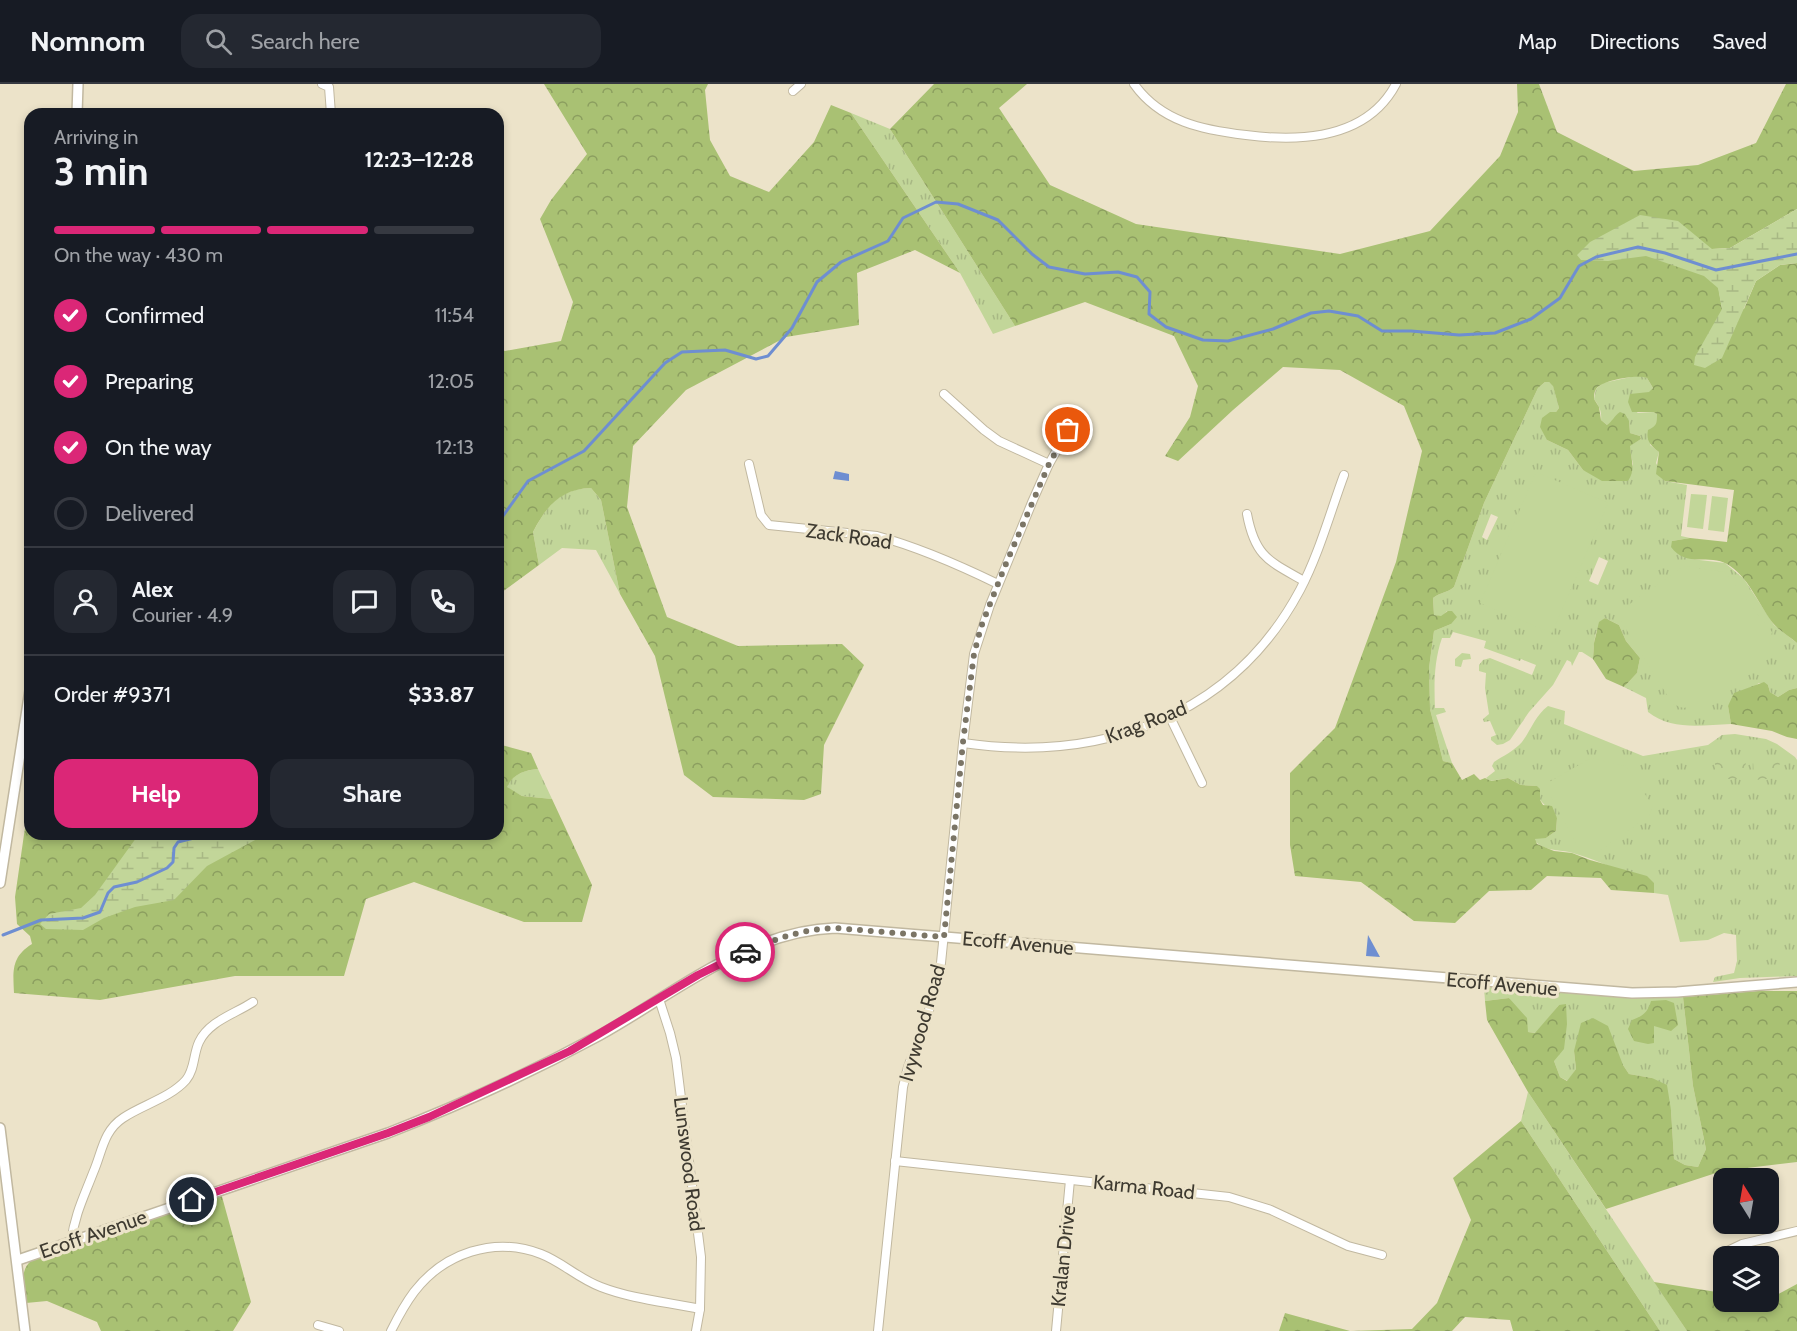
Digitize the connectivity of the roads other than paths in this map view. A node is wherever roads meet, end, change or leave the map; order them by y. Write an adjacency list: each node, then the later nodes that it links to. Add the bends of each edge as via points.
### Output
1 (78, 84): 7 (street)
2 (322, 84): 8 (street, via 329,87)
3 (801, 84): 6 (street)
4 (1134, 84): 5 (street, via 1158,109 1182,122 1227,133 1292,139 1321,136 1352,126 1378,107)
5 (1396, 84)
6 (793, 91)
7 (77, 108)
8 (331, 108)
9 (945, 394): 12 (street, via 999,441)
10 (1077, 414): 12 (street, Ivywood Road)
11 (749, 464): 16 (street, Zack Road, via 760,515 769,525 877,536)
12 (1049, 464): 16 (street, Ivywood Road)
13 (1344, 475): 15 (street, Krag Road)
14 (1247, 514): 15 (street, via 1260,551)
15 (1304, 581): 17 (street, Krag Road, via 1284,618 1253,657 1218,688)
16 (998, 584): 19 (street, Ivywood Road, via 974,654)
17 (1170, 717): 19 (street, Krag Road, via 1122,735 1069,746 1018,748); 20 (street)
18 (24, 729): 21 (street)
19 (963, 742): 22 (street, Ivywood Road)
20 (1202, 783)
21 (0, 884)
22 (944, 937): 23 (street, Ecoff Avenue, via 1632,993); 24 (street, Ecoff Avenue, via 835,928 802,931 743,953); 27 (street, Ivywood Road, via 935,990 903,1087)
23 (1797, 982)
24 (658, 999): 30 (street, Ecoff Avenue, via 570,1051 429,1117); 34 (street, Lunswood Road, via 677,1069 701,1257)
25 (253, 1002): 30 (street, via 206,1032 192,1071 181,1085 123,1118 107,1134 78,1206)
26 (0, 1128): 33 (street)
27 (895, 1161): 28 (street, Karma Road); 40 (street, Ivywood Road)
28 (1071, 1180): 32 (street, Karma Road, via 1229,1197 1271,1210 1348,1246); 41 (street, Kralan Drive)
29 (1797, 1231): 31 (street)
30 (71, 1242): 33 (street, Ecoff Avenue)
31 (1738, 1246)
32 (1382, 1255)
33 (18, 1260): 36 (street)
34 (700, 1309): 38 (street, via 612,1291 539,1253 492,1247 461,1254 441,1265 415,1290); 39 (street, Lunswood Road)
35 (318, 1325): 37 (street)
36 (25, 1331)
37 (339, 1331)
38 (391, 1331)
39 (696, 1331)
40 (878, 1331)
41 (1056, 1331)

